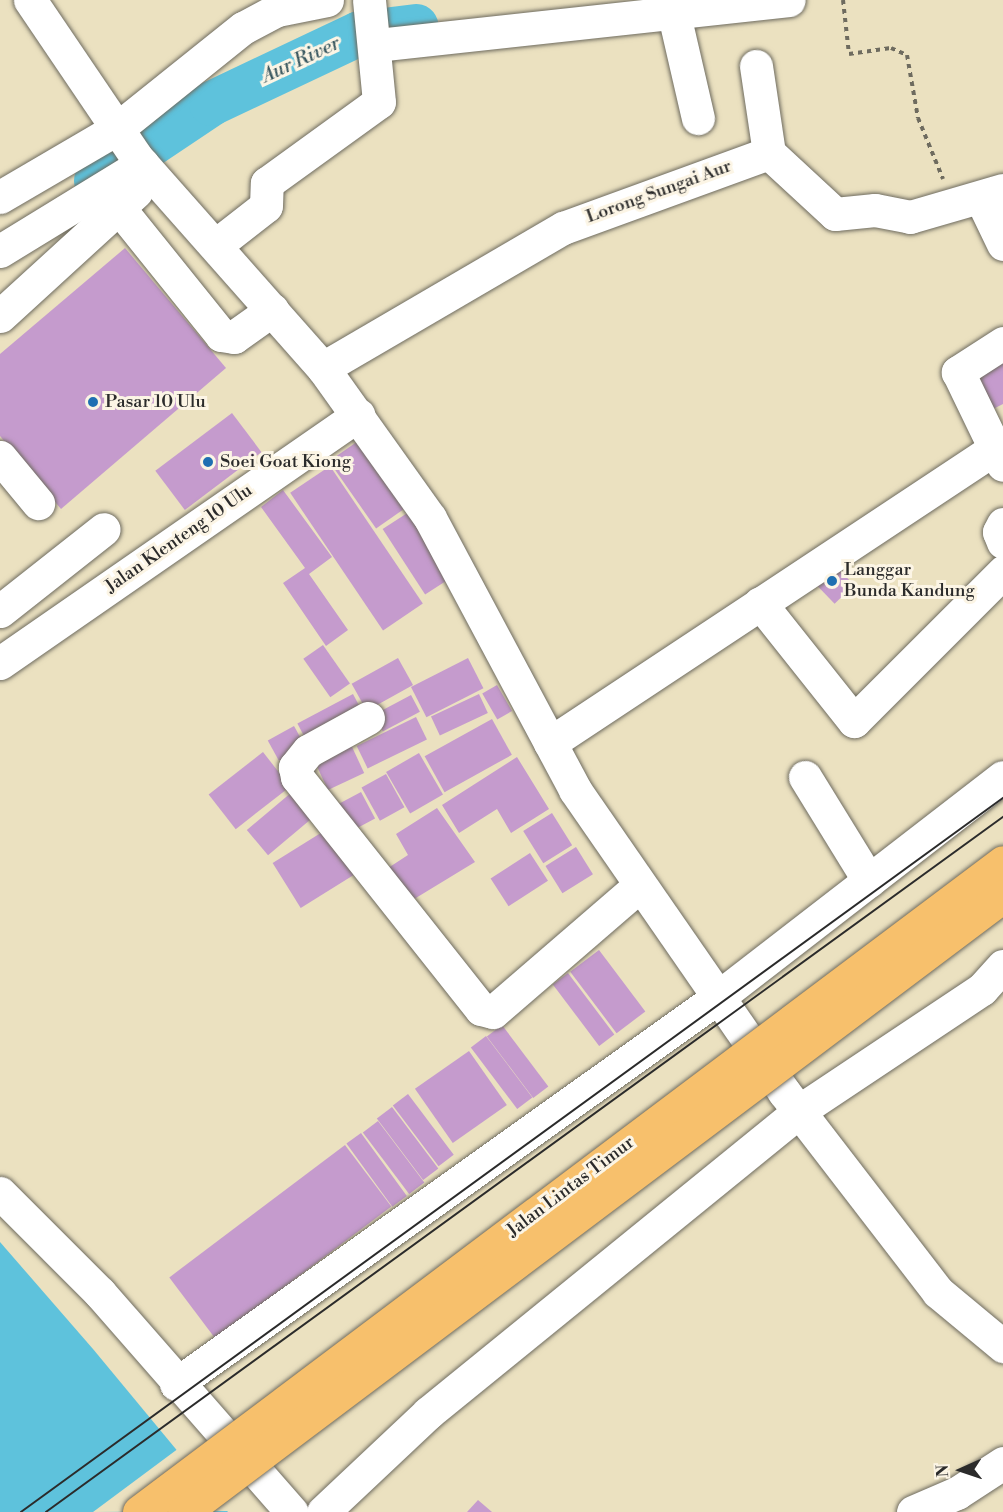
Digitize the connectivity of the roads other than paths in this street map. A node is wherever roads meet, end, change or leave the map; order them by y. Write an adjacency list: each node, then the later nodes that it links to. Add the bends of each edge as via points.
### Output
1 (30, 0): 9 (street)
2 (327, 0): 9 (street, via 277,10 243,28)
3 (369, 0): 6 (street)
4 (789, 0): 5 (street)
5 (673, 10): 6 (street); 8 (street)
6 (376, 43): 15 (street, via 379,102 267,183 266,206)
7 (756, 66): 10 (street)
8 (698, 118)
9 (134, 152): 11 (street); 13 (street); 15 (street); 16 (street)
10 (769, 153): 12 (street, via 830,212 875,210 910,217); 20 (street, Lorong Sungai Aur, via 563,228)
11 (0, 197)
12 (978, 198): 14 (street)
13 (119, 208): 17 (street, via 221,335 234,337); 18 (street)
14 (1003, 244)
15 (216, 245): 17 (street)
16 (0, 251)
17 (272, 310): 20 (street)
18 (0, 316)
19 (1003, 343): 23 (street, via 958,372)
20 (323, 368): 21 (street)
21 (358, 415): 30 (street, Jalan Klenteng 10 Ulu); 35 (street, via 430,518)
22 (0, 457): 24 (street)
23 (998, 457): 31 (street)
24 (38, 503)
25 (1003, 524): 27 (street, via 999,532)
26 (104, 529): 28 (street)
27 (1003, 542)
28 (60, 564): 30 (street); 32 (street)
29 (1003, 572): 31 (street, via 854,721)
30 (90, 601): 33 (street, Jalan Klenteng 10 Ulu)
31 (760, 603): 35 (street)
32 (0, 611)
33 (0, 663)
34 (368, 718): 40 (street, via 308,751 295,767 297,777 481,1009 493,1012)
35 (550, 743): 40 (street)
36 (805, 777): 39 (street)
37 (1003, 777): 39 (street)
38 (1003, 862): 49 (highway, Jalan Lintas Timur, bridge)
39 (869, 880): 43 (street)
40 (640, 885): 43 (street)
41 (1003, 896): 50 (highway, Jalan Lintas Timur, bridge)
42 (996, 980): 44 (street)
43 (717, 998): 44 (street); 47 (street)
44 (799, 1111): 46 (street, via 938,1292 973,1326); 52 (street, via 428,1413)
45 (0, 1193): 47 (street, via 100,1293)
46 (1003, 1346)
47 (176, 1384): 51 (street)
48 (1003, 1463): 53 (street, via 957,1493)
49 (139, 1512)
50 (184, 1512)
51 (292, 1512)
52 (323, 1512)
53 (913, 1512)

